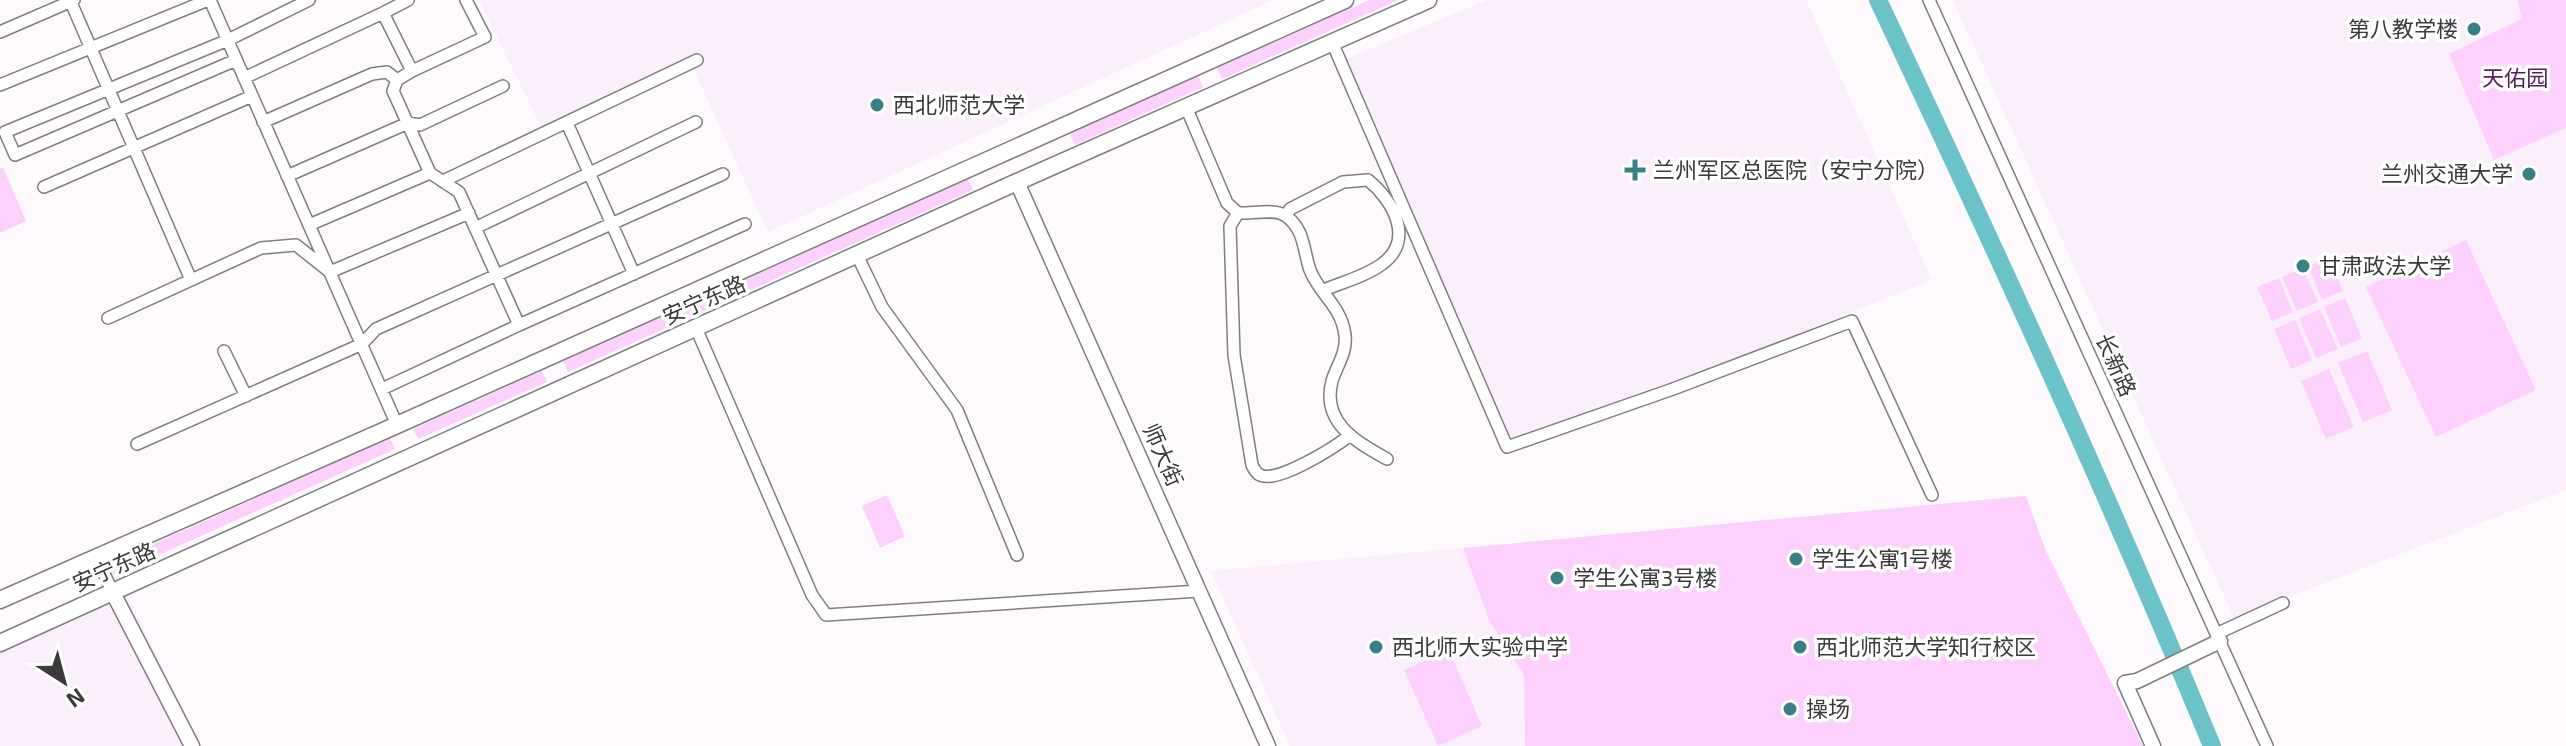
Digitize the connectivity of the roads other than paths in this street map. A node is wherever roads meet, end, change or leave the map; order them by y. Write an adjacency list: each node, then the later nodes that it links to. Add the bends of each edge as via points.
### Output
1 (72, 0): 10 (street); 13 (street)
2 (209, 0): 11 (street); 13 (street)
3 (309, 0): 11 (street)
4 (408, 0): 9 (street)
5 (466, 0): 16 (street, via 485,37)
6 (1345, 0): 58 (main road, 安宁东路)
7 (1428, 0): 12 (main road, 安宁东路)
8 (1929, 0): 69 (street, 长新路)
9 (383, 13): 16 (street); 17 (street)
10 (0, 32)
11 (228, 40): 14 (street); 21 (street)
12 (1332, 42): 23 (main road, 安宁东路); 62 (street, via 1507,447 1852,321)
13 (91, 48): 19 (street); 21 (street)
14 (236, 60): 17 (street); 24 (street)
15 (697, 60): 28 (street)
16 (412, 71): 18 (street)
17 (244, 78): 22 (street)
18 (397, 80): 25 (street, via 387,72 372,74); 27 (street, via 393,91)
19 (0, 85)
20 (503, 86): 27 (street, via 420,125)
21 (109, 89): 24 (street); 29 (street)
22 (252, 96): 25 (street); 30 (street)
23 (1186, 107): 36 (main road, 安宁东路); 39 (street, via 1227,203)
24 (118, 111): 29 (street, via 15,155); 30 (street)
25 (263, 122): 34 (street)
26 (696, 122): 32 (street)
27 (408, 123): 31 (street); 34 (street)
28 (567, 123): 32 (street); 35 (street)
29 (2, 127)
30 (134, 147): 37 (street); 49 (street)
31 (430, 173): 35 (street); 43 (street)
32 (590, 174): 41 (street); 44 (street)
33 (723, 174): 41 (street)
34 (287, 176): 43 (street)
35 (443, 181): 38 (street, via 459,192)
36 (1017, 182): 45 (main road, 安宁东路); 66 (street, 师大街)
37 (44, 187)
38 (469, 213): 44 (street); 46 (street)
39 (1238, 213): 40 (street, via 1276,211); 59 (street, via 1230,226 1234,355 1252,465 1264,477 1279,473 1329,452)
40 (1286, 216): 50 (street, via 1302,234 1310,268); 50 (street, via 1343,182 1368,180 1385,194 1399,221 1398,246 1383,264)
41 (612, 224): 47 (street); 48 (street)
42 (745, 224): 47 (street)
43 (309, 225): 46 (street)
44 (475, 228): 48 (street)
45 (857, 255): 53 (main road, 安宁东路); 63 (street, via 882,307 957,410)
46 (330, 272): 49 (street, via 296,245 261,248); 54 (street)
47 (634, 274): 52 (street)
48 (497, 276): 52 (street); 54 (street, via 376,329)
49 (191, 280): 51 (street)
50 (1324, 290): 59 (street, via 1339,311 1345,334 1330,396)
51 (108, 318)
52 (519, 325): 56 (street)
53 (696, 328): 65 (main road, 安宁东路); 66 (street, via 812,595 826,615)
54 (362, 344): 56 (street); 57 (street)
55 (224, 351): 57 (street)
56 (382, 389): 58 (street)
57 (246, 396): 60 (street)
58 (397, 425): 64 (main road, 安宁东路)
59 (1349, 436): 61 (street)
60 (137, 444)
61 (1387, 459)
62 (1932, 495)
63 (1017, 555)
64 (96, 556): 65 (street); 67 (main road, 安宁东路)
65 (112, 591): 70 (main road, 安宁东路); 71 (street)
66 (1199, 591): 72 (street, 师大街)
67 (0, 600)
68 (2283, 603): 69 (street)
69 (2218, 638): 73 (street, via 2125,683); 74 (street, 长新路)
70 (0, 643)
71 (192, 746)
72 (1268, 746)
73 (2153, 746)
74 (2267, 746)

